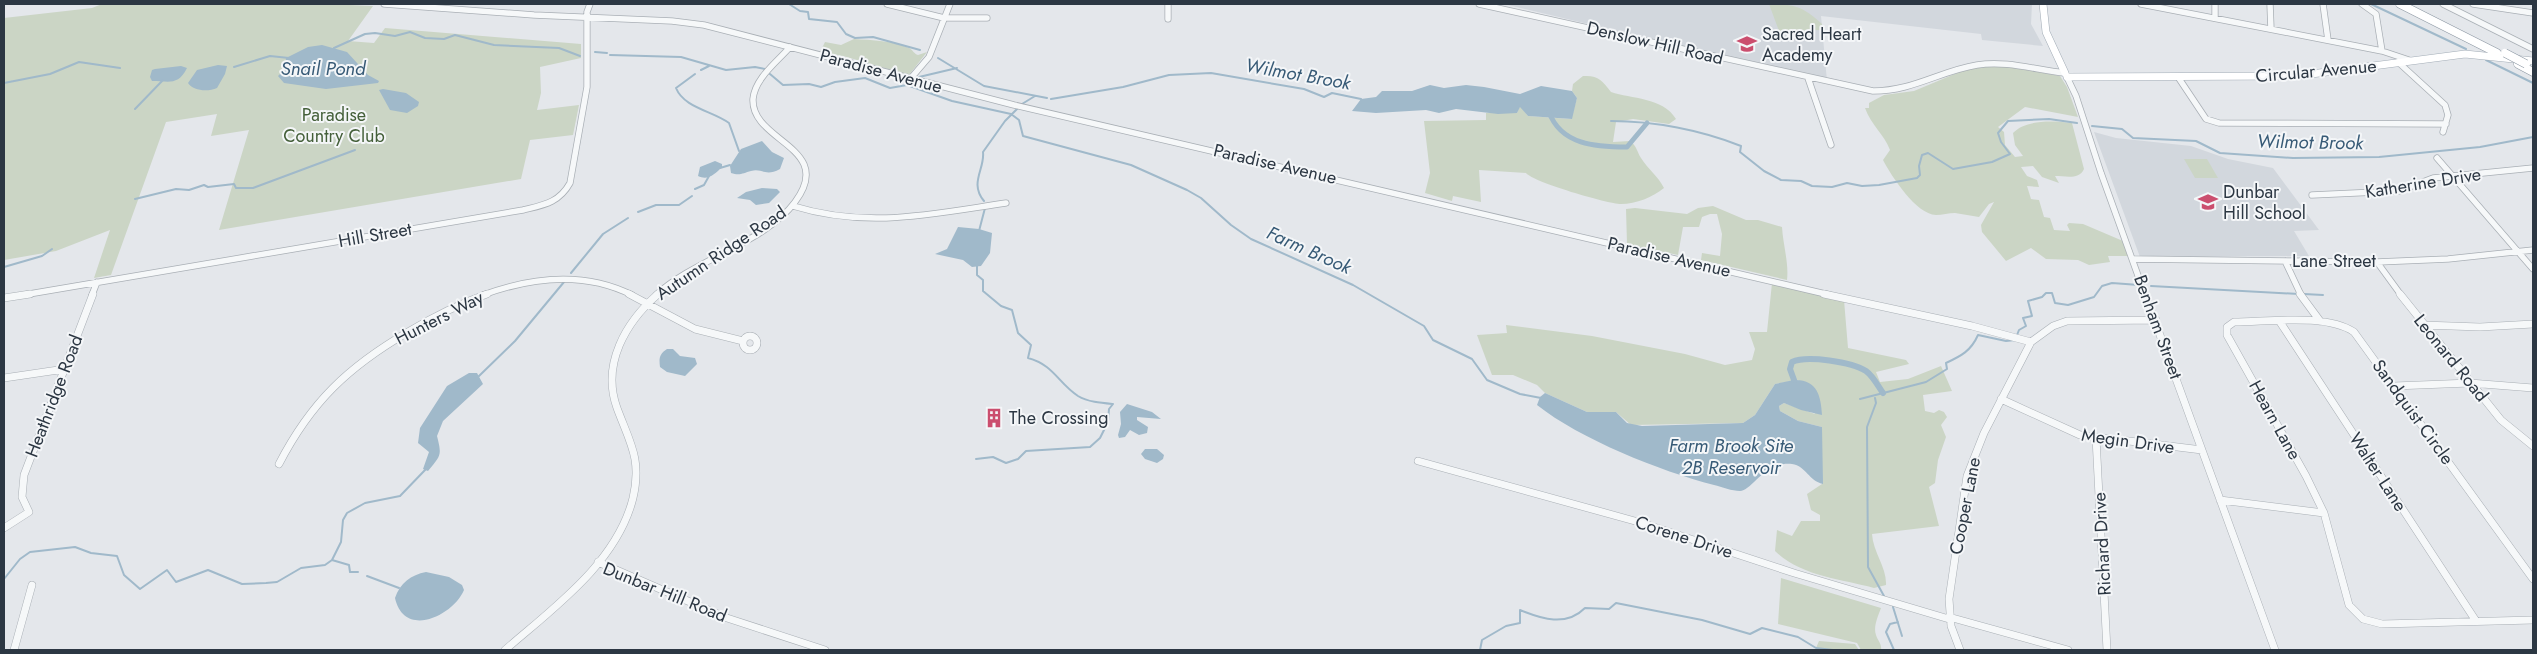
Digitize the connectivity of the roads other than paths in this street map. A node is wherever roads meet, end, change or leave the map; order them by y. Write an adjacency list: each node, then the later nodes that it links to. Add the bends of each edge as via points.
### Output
1 (384, 4): 17 (street, Paradise Avenue)
2 (590, 4): 20 (street)
3 (886, 4): 21 (street)
4 (950, 4): 21 (street)
5 (1168, 4): 24 (street)
6 (1479, 4): 38 (street, Denslow Hill Road)
7 (2043, 4): 35 (main road, Benham Street, via 2046,32)
8 (2141, 4): 18 (street)
9 (2216, 4): 23 (street)
10 (2270, 4): 25 (street)
11 (2323, 4): 26 (street)
12 (2362, 4): 29 (street, via 2376,14)
13 (2400, 4): 30 (highway)
14 (2408, 4): 30 (highway)
15 (2443, 4): 28 (street)
16 (2473, 4): 19 (street)
17 (426, 5): 20 (street, Paradise Avenue, via 510,14)
18 (2162, 6): 23 (street)
19 (2533, 13)
20 (587, 17): 27 (street, Paradise Avenue, via 688,22); 54 (street, Hill Street, via 587,87 576,154 568,187 554,202 523,210)
21 (944, 18): 22 (street); 37 (street, via 929,57)
22 (987, 18)
23 (2215, 18): 25 (street)
24 (1168, 19)
25 (2271, 29): 26 (street)
26 (2328, 40): 29 (street)
27 (790, 47): 37 (street, Paradise Avenue); 47 (street, Autumn Ridge Road, via 763,76 755,92 754,104 760,123 791,145 803,159 805,181)
28 (2533, 49)
29 (2382, 51): 31 (street)
30 (2501, 53): 33 (highway, bridge)
31 (2412, 60): 32 (main road, Circular Avenue); 33 (main road, Circular Avenue, via 2465,54)
32 (2398, 62): 36 (main road, Circular Avenue, via 2296,76); 39 (street, via 2445,105)
33 (2528, 64): 34 (highway)
34 (2533, 72)
35 (2066, 75): 36 (main road, Circular Avenue); 38 (street, Denslow Hill Road, via 2010,65 1978,65 1912,88 1886,92); 50 (street, Benham Street)
36 (2178, 77): 39 (street, via 2206,119 2212,122)
37 (911, 78): 63 (street, Paradise Avenue)
38 (1808, 78): 41 (street)
39 (2446, 124): 40 (street)
40 (2443, 132)
41 (1831, 144)
42 (2437, 158): 44 (street)
43 (2533, 168): 44 (street, Katherine Drive)
44 (2453, 176): 45 (street, Katherine Drive, via 2433,178 2399,191); 49 (street)
45 (2312, 195)
46 (1006, 203): 47 (street, via 892,218 853,219)
47 (793, 206): 56 (street, Autumn Ridge Road, via 768,226 672,282)
48 (2533, 250): 49 (street, Lane Street)
49 (2516, 252): 52 (street, Lane Street); 53 (street)
50 (2134, 258): 51 (street, Lane Street); 57 (street, Benham Street)
51 (2285, 261): 52 (street, Lane Street); 58 (street, via 2299,292)
52 (2377, 262): 61 (street, Leonard Road)
53 (2533, 269)
54 (98, 282): 55 (street, Hill Street); 64 (street, Heathridge Road)
55 (4, 298)
56 (648, 303): 62 (street, Hunters Way, via 696,329); 74 (street, Hunters Way, via 621,288 596,280 563,278 522,283 478,295 373,353 342,376 294,433); 78 (street, Autumn Ridge Road, via 624,333 613,365 614,397 634,443 637,470 634,494 626,516)
57 (2156, 320): 63 (street, via 2067,321 2052,326); 72 (street, Benham Street)
58 (2320, 321): 59 (street, Hearn Lane); 67 (street, Sandquist Circle, via 2348,326)
59 (2280, 322): 76 (street, Hearn Lane, via 2234,322 2227,327 2227,335); 83 (street, Walter Lane)
60 (2533, 324): 61 (street, via 2480,327)
61 (2423, 325): 66 (street, Leonard Road)
62 (743, 341)
63 (2031, 342): 69 (street, Cooper Lane)
64 (65, 369): 65 (street); 77 (street, Heathridge Road, via 24,475 22,497 29,512)
65 (4, 378)
66 (2470, 383): 67 (street); 68 (street); 71 (street, Leonard Road, via 2501,420)
67 (2394, 386): 79 (street, Sandquist Circle)
68 (2533, 388)
69 (2001, 399): 70 (street, Megin Drive, via 2067,430); 81 (street, Cooper Lane, via 1976,449 1967,476 1951,578)
70 (2096, 438): 72 (street, Megin Drive); 89 (street, Richard Drive)
71 (2533, 446)
72 (2202, 450): 75 (street, Benham Street)
73 (1418, 461): 81 (street, Corene Drive, via 1642,523 1856,593)
74 (279, 464)
75 (2220, 500): 76 (street); 90 (street, Benham Street)
76 (2324, 514): 83 (street, Hearn Lane, via 2349,605 2363,619 2382,624)
77 (4, 528)
78 (598, 562): 85 (street, Dunbar Hill Road); 86 (street, Dunbar Hill Road, via 727,618)
79 (2533, 579)
80 (32, 585): 84 (street)
81 (1949, 618): 87 (street, Cooper Lane); 88 (street, Corene Drive)
82 (2533, 620): 83 (street)
83 (2476, 621)
84 (14, 650)
85 (505, 650)
86 (825, 650)
87 (1960, 650)
88 (2068, 650)
89 (2107, 650)
90 (2275, 650)

